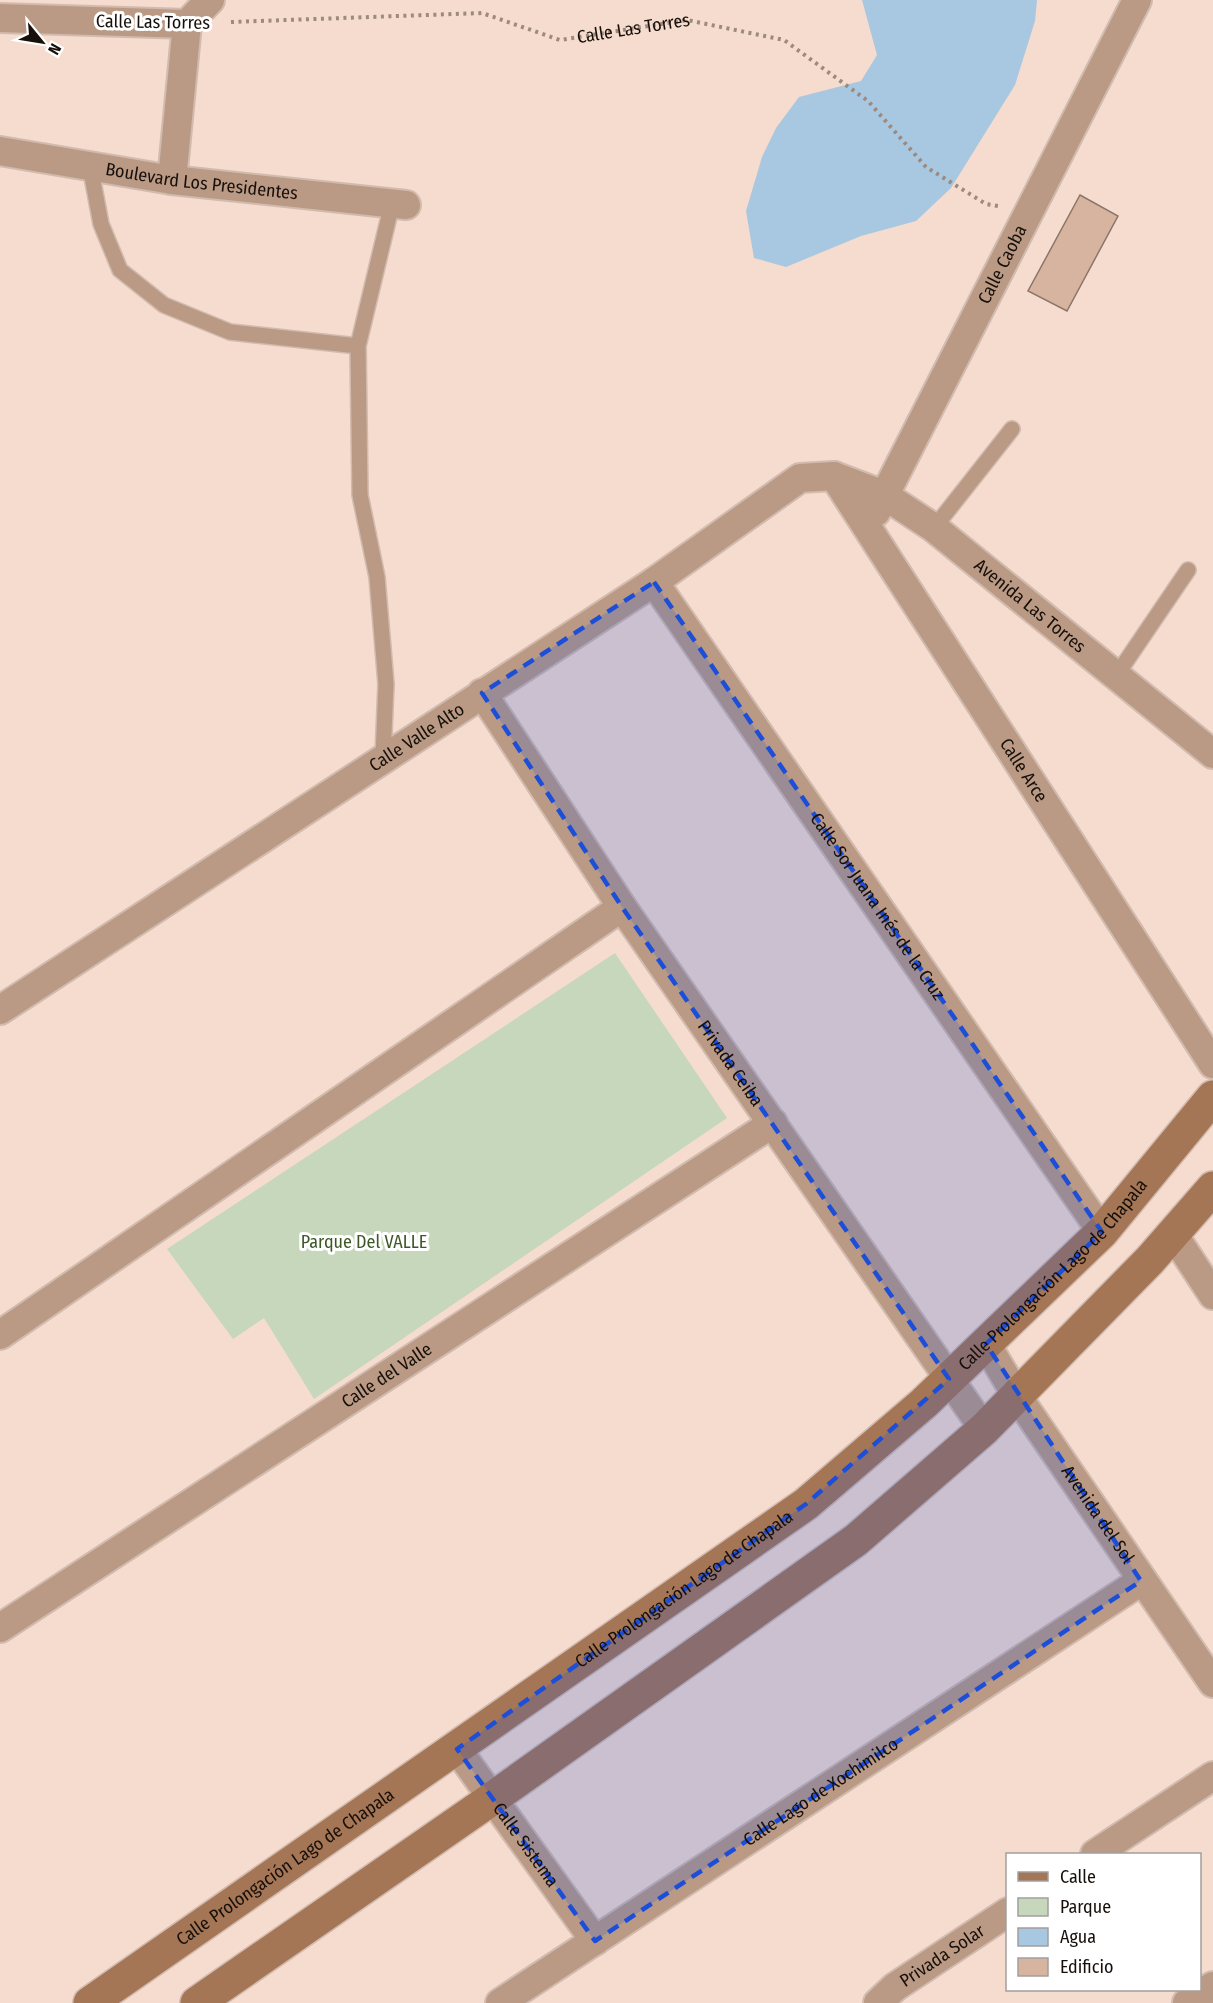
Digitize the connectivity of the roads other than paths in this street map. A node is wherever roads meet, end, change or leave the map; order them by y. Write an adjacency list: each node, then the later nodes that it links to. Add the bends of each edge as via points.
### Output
1 (210, 0): 4 (street)
2 (1137, 0): 12 (street, Calle Caoba)
3 (0, 18): 4 (street, Calle Las Torres)
4 (187, 24): 7 (street)
5 (0, 152): 6 (street, Boulevard Los Presidentes)
6 (90, 166): 7 (street, Boulevard Los Presidentes); 9 (lane, via 101,224 120,270 164,305 230,332)
7 (172, 180): 8 (street, Boulevard Los Presidentes)
8 (399, 205): 9 (lane)
9 (358, 346): 20 (lane, via 360,495 377,577 386,684)
10 (1012, 429): 13 (lane)
11 (834, 476): 12 (street, Avenida Las Torres); 14 (street, Calle Arce); 16 (street, Calle Valle Alto, via 800,478)
12 (884, 495): 13 (street, Avenida Las Torres); 14 (street, Calle Caoba)
13 (934, 528): 17 (street, Avenida Las Torres)
14 (868, 529): 23 (street, Calle Arce)
15 (1188, 570): 17 (lane)
16 (654, 582): 18 (street, Calle Valle Alto); 27 (street, Calle Sor Juana Inés de la Cruz)
17 (1116, 676): 19 (street, Avenida Las Torres)
18 (482, 693): 20 (street, Calle Valle Alto); 21 (street, Privada Ceiba)
19 (1213, 754)
20 (383, 758): 22 (street, Calle Valle Alto)
21 (622, 907): 25 (street, Privada Ceiba); 30 (street)
22 (0, 1010)
23 (1213, 1064)
24 (1213, 1097): 27 (main road, Calle Prolongación Lago de Chapala)
25 (773, 1123): 32 (street, Privada Ceiba); 36 (street, Calle del Valle)
26 (1213, 1188): 28 (main road)
27 (1102, 1232): 31 (main road, Calle Prolongación Lago de Chapala)
28 (1173, 1234): 29 (street); 33 (main road)
29 (1208, 1279)
30 (0, 1335)
31 (986, 1344): 32 (main road, Calle Prolongación Lago de Chapala); 33 (street, Avenida del Sol)
32 (949, 1378): 34 (street, Privada Ceiba); 38 (main road, Calle Prolongación Lago de Chapala, via 806,1504)
33 (1017, 1396): 34 (main road); 35 (street, Avenida del Sol)
34 (984, 1429): 40 (main road, via 856,1540)
35 (1141, 1581): 37 (street, Avenida del Sol); 43 (street, Calle Lago de Xochimilco)
36 (0, 1628)
37 (1213, 1683)
38 (457, 1749): 40 (street, Calle Sistema); 45 (main road, Calle Prolongación Lago de Chapala)
39 (1213, 1776): 41 (street)
40 (493, 1798): 43 (street, Calle Sistema); 46 (main road)
41 (1097, 1853)
42 (1006, 1913): 48 (street, Privada Solar, via 895,1987)
43 (596, 1941): 47 (street, Calle Lago de Xochimilco)
44 (1213, 1986): 49 (street)
45 (90, 2003)
46 (197, 2003)
47 (500, 2003)
48 (878, 2003)
49 (1187, 2003)

